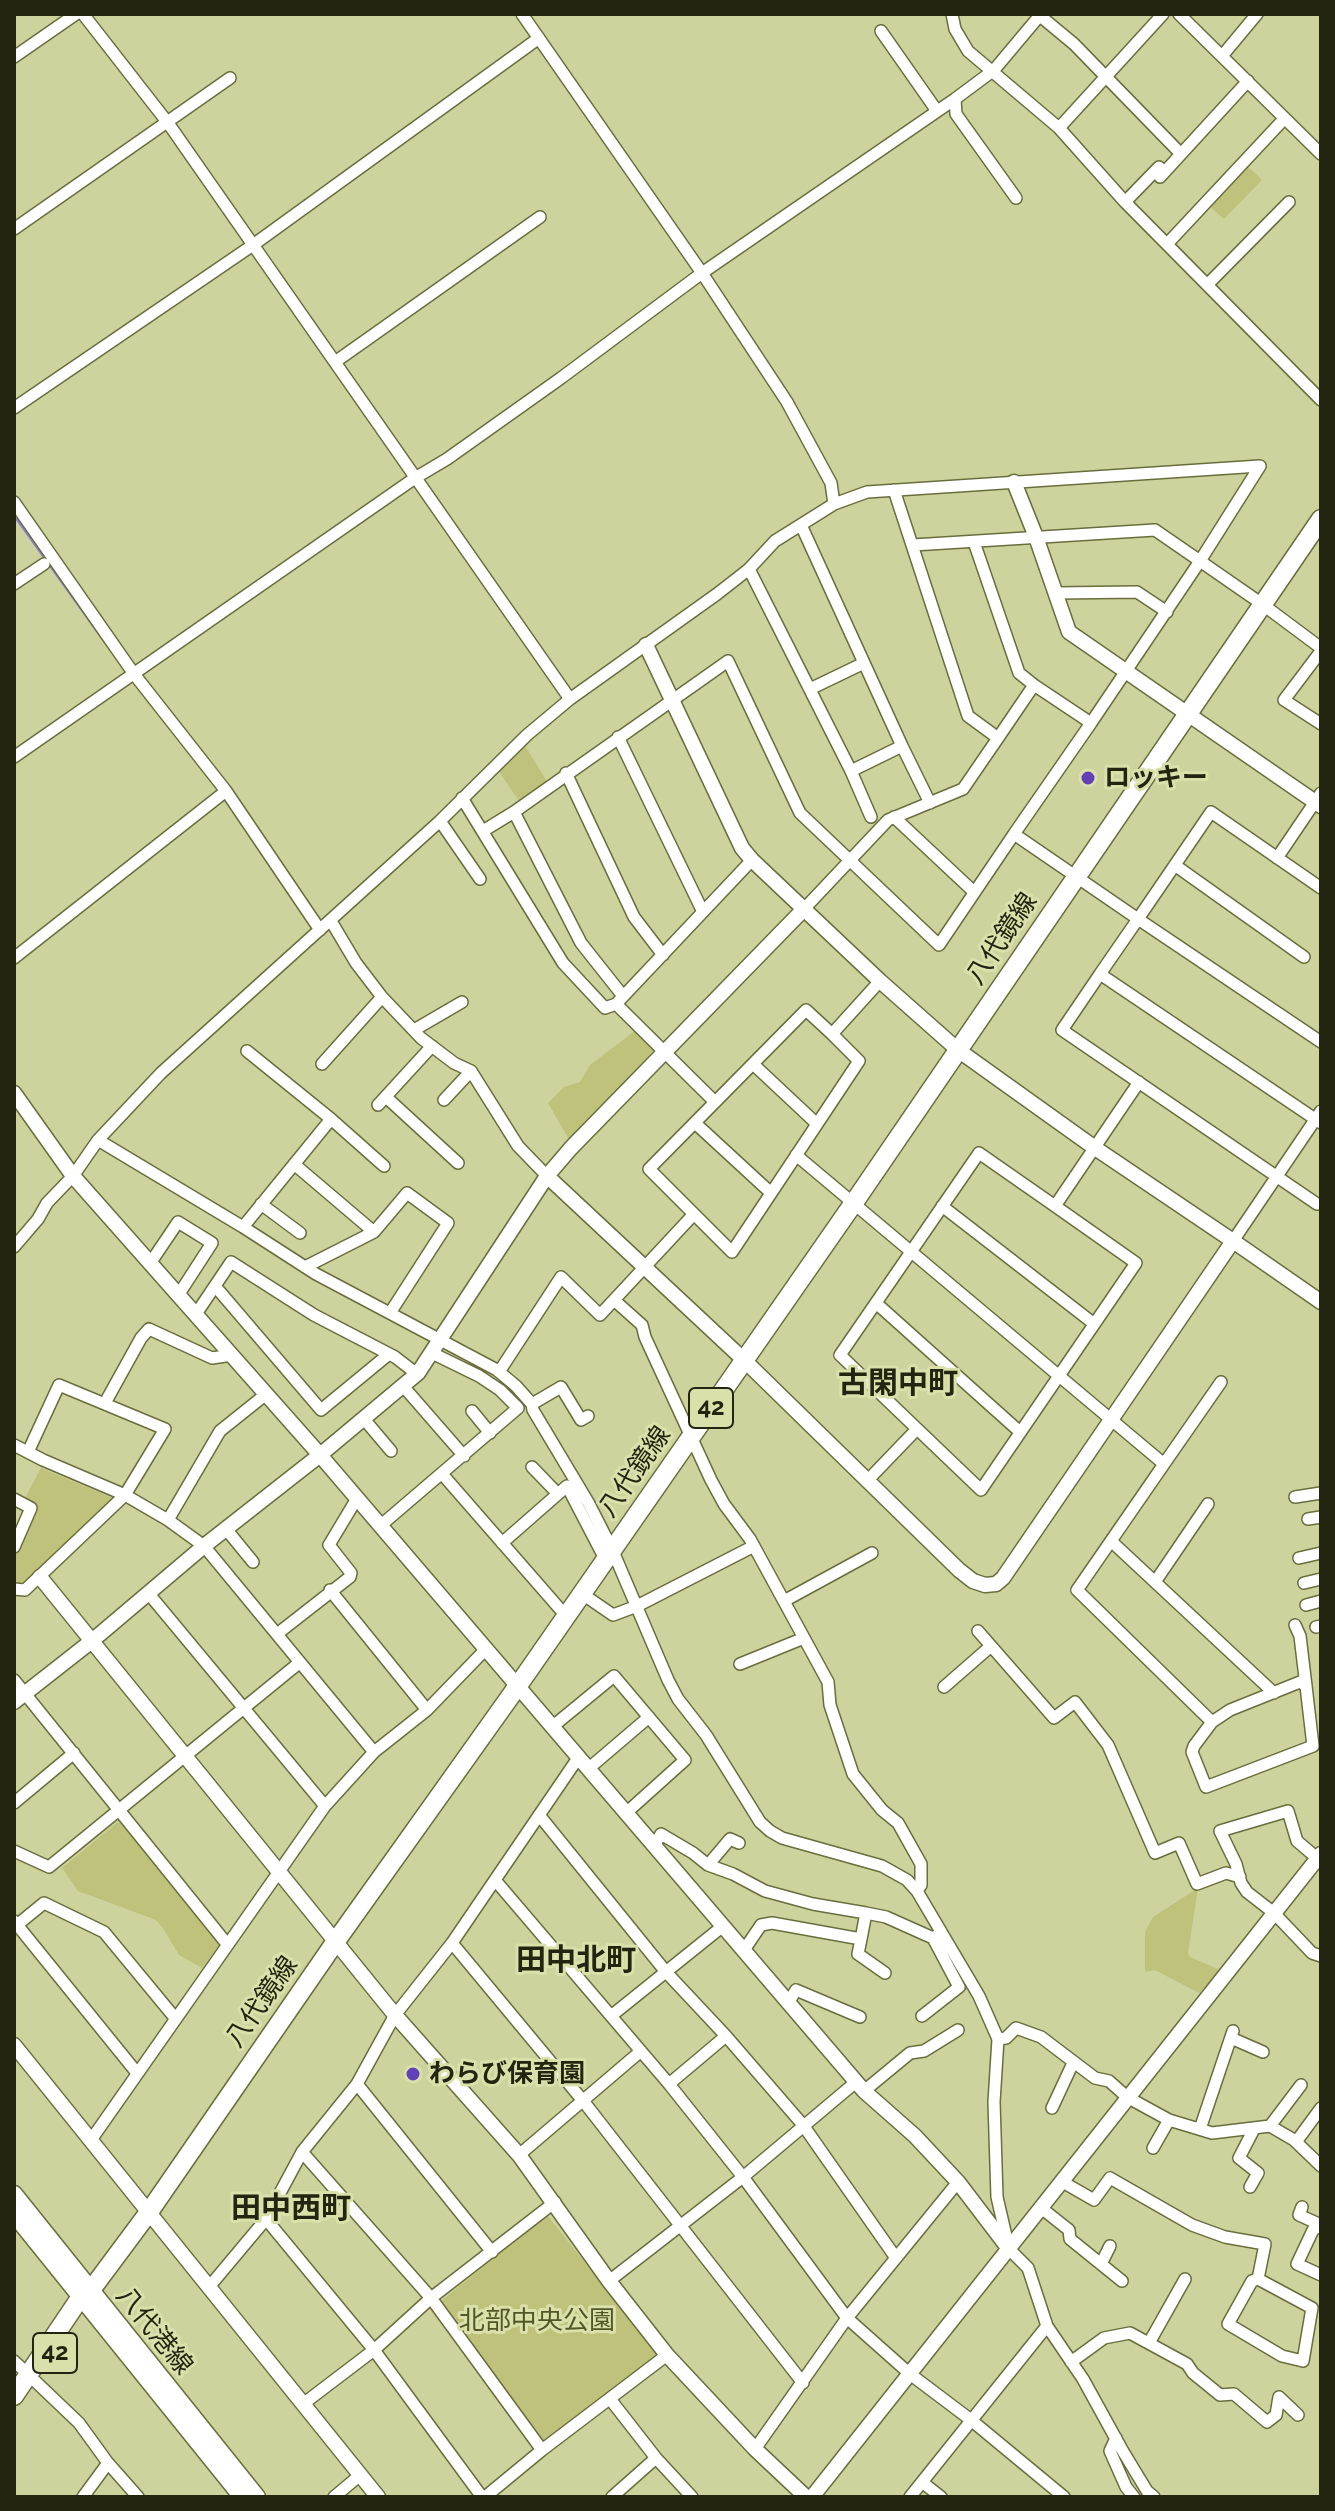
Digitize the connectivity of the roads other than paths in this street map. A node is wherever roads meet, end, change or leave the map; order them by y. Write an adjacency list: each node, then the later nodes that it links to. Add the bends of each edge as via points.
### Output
1 (76, 14): 12 (street)
2 (83, 14): 20 (street)
3 (522, 14): 10 (street)
4 (952, 14): 13 (street, via 968,51)
5 (1163, 14): 14 (street)
6 (1179, 14): 11 (street)
7 (1257, 14): 11 (street)
8 (1040, 15): 13 (street); 14 (street)
9 (881, 31): 18 (street)
10 (539, 38): 30 (street); 31 (street)
11 (1222, 56): 16 (street)
12 (14, 57)
13 (994, 70): 17 (street); 21 (street)
14 (1105, 77): 21 (street); 22 (street)
15 (230, 78): 20 (street)
16 (1248, 81): 19 (street); 22 (street)
17 (955, 99): 18 (street); 24 (street, via 956,114)
18 (937, 111): 31 (street)
19 (1284, 119): 23 (street); 29 (street)
20 (168, 123): 28 (street); 30 (street)
21 (1059, 128): 25 (street)
22 (1181, 154): 25 (street)
23 (1321, 154)
24 (1016, 198)
25 (1125, 202): 29 (street)
26 (1289, 202): 32 (street)
27 (540, 217): 33 (street)
28 (14, 229)
29 (1168, 243): 32 (street)
30 (253, 245): 33 (street); 35 (street)
31 (702, 273): 36 (street); 40 (street, via 802,428 831,483)
32 (1208, 284): 34 (street)
33 (335, 362): 36 (street)
34 (1321, 400)
35 (14, 408)
36 (415, 478): 57 (street); 60 (street)
37 (1014, 482): 38 (street); 43 (street); 46 (street, via 1260,466)
38 (894, 490): 40 (street, via 867,492); 45 (street)
39 (14, 502): 57 (street)
40 (834, 504): 42 (street)
41 (1321, 519): 51 (main road, 八代鏡線 / 42)
42 (801, 525): 48 (street, via 775,541); 55 (street)
43 (1036, 537): 44 (street); 46 (street, via 1155,530); 50 (street)
44 (974, 542): 45 (street); 58 (street, via 1019,673)
45 (913, 545): 66 (street, via 968,716)
46 (1200, 561): 51 (street); 52 (street)
47 (44, 564): 49 (street)
48 (749, 569): 53 (street); 59 (street)
49 (14, 584)
50 (1056, 593): 52 (street, via 1137,592); 56 (street, via 1069,632)
51 (1262, 604): 54 (street); 62 (main road, 八代鏡線 / 42)
52 (1167, 612): 56 (street)
53 (646, 645): 60 (street); 61 (street)
54 (1321, 649): 64 (street, via 1284,700)
55 (864, 663): 59 (street); 67 (street)
56 (1126, 672): 62 (street); 63 (street)
57 (134, 674): 68 (street); 71 (street)
58 (1034, 685): 63 (street); 66 (street)
59 (810, 689): 69 (street)
60 (570, 699): 72 (street)
61 (672, 700): 65 (street); 82 (street); 83 (street, via 728,661 800,813)
62 (1188, 715): 73 (street); 85 (main road, 八代鏡線 / 42)
63 (1091, 723): 80 (street)
64 (1321, 724)
65 (618, 737): 70 (street); 90 (street)
66 (998, 738): 74 (street, via 963,789)
67 (902, 746): 69 (street); 74 (street)
68 (14, 757)
69 (851, 771): 76 (street)
70 (566, 773): 75 (street); 94 (street, via 634,917)
71 (226, 791): 93 (street); 96 (street)
72 (462, 798): 78 (street); 79 (street)
73 (1319, 800): 81 (street)
74 (930, 803): 77 (street)
75 (514, 812): 79 (street); 100 (street, via 581,943)
76 (871, 817)
77 (894, 817): 83 (street); 88 (street)
78 (440, 821): 86 (street); 92 (street)
79 (483, 831): 100 (street, via 563,963 605,1008)
80 (1014, 834): 85 (street); 88 (street)
81 (1277, 858): 84 (street, via 1211,812); 87 (street)
82 (752, 860): 89 (street); 90 (street)
83 (849, 860): 88 (street, via 939,945); 89 (street)
84 (1176, 866): 91 (street); 95 (street)
85 (1076, 876): 91 (street); 106 (main road, 八代鏡線 / 42)
86 (480, 879)
87 (1321, 888)
88 (974, 892)
89 (804, 909): 98 (street); 108 (street)
90 (703, 912): 94 (street)
91 (1138, 919): 97 (street); 104 (street)
92 (331, 921): 93 (street); 99 (street)
93 (320, 930): 120 (street, via 161,1073)
94 (663, 955): 100 (street)
95 (1304, 957)
96 (14, 958)
97 (1100, 974): 112 (street, via 1062,1030); 116 (street)
98 (880, 981): 103 (street); 106 (street)
99 (382, 997): 102 (street); 109 (street)
100 (620, 1000): 108 (street)
101 (462, 1002): 102 (street)
102 (414, 1030): 105 (street)
103 (832, 1034): 110 (street, via 806,1010); 119 (street, via 859,1061)
104 (1321, 1042)
105 (432, 1046): 111 (street); 123 (street, via 382,1101)
106 (958, 1050): 121 (street); 131 (main road, 八代鏡線 / 42)
107 (247, 1051): 117 (street)
108 (665, 1051): 115 (street); 127 (street)
109 (322, 1064)
110 (753, 1064): 115 (street); 119 (street)
111 (471, 1071): 113 (street); 127 (street, via 518,1146)
112 (1139, 1082): 121 (street); 128 (street)
113 (444, 1100)
114 (16, 1102): 126 (street)
115 (715, 1102): 118 (street)
116 (1319, 1118): 128 (street)
117 (331, 1119): 124 (street); 125 (street)
118 (695, 1123): 129 (street); 135 (street, via 649,1169)
119 (817, 1124): 122 (street)
120 (98, 1140): 126 (street); 136 (street)
121 (1095, 1148): 134 (street); 139 (street)
122 (796, 1155): 129 (street); 131 (street)
123 (458, 1163)
124 (294, 1164): 130 (street); 137 (street)
125 (384, 1166)
126 (73, 1176): 140 (street); 142 (street)
127 (547, 1176): 144 (street); 153 (street)
128 (1276, 1176): 132 (street); 139 (street)
129 (771, 1193): 135 (street, via 732,1252)
130 (261, 1204): 136 (street); 138 (street)
131 (853, 1204): 141 (street); 157 (main road, 八代鏡線 / 42)
132 (1317, 1204)
133 (942, 1206): 134 (street, via 979,1153); 141 (street); 152 (street)
134 (1055, 1206): 152 (street, via 1136,1263)
135 (694, 1214): 144 (street)
136 (243, 1227): 143 (street)
137 (374, 1232): 143 (street); 150 (street, via 407,1193 448,1223)
138 (300, 1233)
139 (1233, 1241): 148 (street); 169 (street)
140 (14, 1247)
141 (910, 1253): 149 (street); 160 (street)
142 (151, 1262): 146 (street); 146 (street, via 178,1222 212,1243)
143 (305, 1267): 150 (street)
144 (646, 1267): 147 (street); 157 (street)
145 (215, 1286): 151 (street); 155 (street, via 231,1262 314,1315); 155 (street, via 321,1410)
146 (179, 1294): 151 (street)
147 (614, 1300): 158 (street, via 600,1315 561,1277); 173 (street, via 642,1325)
148 (1321, 1302)
149 (876, 1303): 170 (street, via 840,1355); 171 (street)
150 (390, 1313): 153 (street)
151 (196, 1314): 156 (street)
152 (1093, 1323): 160 (street)
153 (440, 1339): 154 (street); 158 (street)
154 (432, 1353): 159 (street); 172 (street, via 479,1376 518,1408)
155 (389, 1354): 159 (street)
156 (232, 1355): 163 (street); 164 (street, via 212,1358 149,1329)
157 (744, 1360): 173 (main road, 八代鏡線 / 42); 182 (street)
158 (499, 1372): 165 (street)
159 (417, 1374): 162 (street)
160 (1059, 1376): 169 (street); 171 (street)
161 (1221, 1382): 179 (street)
162 (403, 1386): 168 (street); 178 (street)
163 (265, 1395): 177 (street); 192 (street, via 220,1431)
164 (105, 1403): 176 (street, via 59,1385); 185 (street, via 165,1429)
165 (532, 1404): 167 (street, via 561,1387 581,1420); 202 (street, via 588,1502)
166 (472, 1411): 172 (street)
167 (588, 1416)
168 (364, 1419): 175 (street); 177 (street)
169 (1110, 1420): 179 (street); 182 (street, via 996,1584 973,1581 959,1570)
170 (917, 1429): 171 (street, via 981,1490); 182 (street)
171 (1020, 1432)
172 (490, 1433): 178 (street)
173 (692, 1436): 198 (street, via 724,1504); 202 (main road, 八代鏡線 / 42)
174 (14, 1445): 176 (street)
175 (391, 1451)
176 (28, 1452): 185 (street)
177 (320, 1455): 188 (street); 194 (street)
178 (464, 1456): 181 (street)
179 (1164, 1464): 195 (street)
180 (532, 1467): 184 (street)
181 (443, 1475): 193 (street); 196 (street)
182 (867, 1481)
183 (1321, 1493): 186 (street)
184 (558, 1494): 196 (street); 202 (street, via 567,1486)
185 (125, 1495): 192 (street); 205 (street)
186 (1295, 1497)
187 (14, 1499): 199 (street, via 31,1508)
188 (356, 1500): 193 (street); 210 (street, via 329,1545 350,1577)
189 (1208, 1504): 207 (street)
190 (1321, 1517): 191 (street)
191 (1308, 1519)
192 (168, 1520): 197 (street)
193 (380, 1526): 224 (street)
194 (226, 1529): 197 (street); 204 (street)
195 (1111, 1541): 207 (street); 236 (street, via 1077,1590)
196 (502, 1543): 217 (street)
197 (204, 1546): 212 (street); 220 (street)
198 (754, 1546): 213 (street); 216 (street)
199 (14, 1547)
200 (872, 1553): 213 (street)
201 (1321, 1553): 203 (street)
202 (608, 1554): 211 (main road, 八代鏡線 / 42); 216 (street)
203 (1299, 1558)
204 (253, 1562)
205 (40, 1577): 209 (street, via 25,1590); 222 (street)
206 (1321, 1579): 208 (street)
207 (1155, 1582): 231 (street)
208 (1304, 1583)
209 (14, 1589)
210 (330, 1590): 220 (street); 234 (street)
211 (581, 1593): 216 (street, via 613,1615); 217 (main road, 八代鏡線 / 42)
212 (149, 1594): 222 (street); 233 (street)
213 (784, 1601): 221 (street)
214 (1321, 1601): 215 (street)
215 (1306, 1605)
216 (637, 1606): 255 (street, via 678,1699 760,1822 782,1838 882,1866)
217 (566, 1616): 229 (main road, 八代鏡線 / 42)
218 (1295, 1625): 228 (street)
219 (978, 1631): 223 (street)
220 (277, 1634): 225 (street)
221 (804, 1638): 226 (street); 255 (street, via 828,1682 830,1705 853,1774 898,1823 921,1864)
222 (93, 1640): 232 (street); 240 (street)
223 (991, 1646): 230 (street); 253 (street, via 1054,1718 1075,1702 1108,1745 1155,1853 1179,1843 1197,1884 1226,1873)
224 (485, 1650): 229 (street); 234 (street)
225 (299, 1663): 233 (street); 238 (street)
226 (740, 1664)
227 (14, 1680): 232 (street)
228 (1306, 1686): 231 (street, via 1300,1682); 236 (street, via 1313,1746 1206,1787 1192,1752)
229 (517, 1687): 237 (street); 262 (main road, 八代鏡線 / 42)
230 (944, 1687)
231 (1274, 1693): 236 (street)
232 (19, 1698): 239 (street)
233 (244, 1709): 240 (street); 243 (street)
234 (427, 1710): 238 (street)
235 (649, 1717): 237 (street, via 614,1676); 241 (street); 245 (street, via 685,1760)
236 (1212, 1722)
237 (552, 1727): 241 (street)
238 (374, 1752): 243 (street)
239 (74, 1753): 242 (street); 244 (street)
240 (185, 1756): 244 (street); 252 (street)
241 (583, 1764): 245 (street); 246 (street)
242 (14, 1803)
243 (325, 1806): 252 (street)
244 (120, 1809): 249 (street, via 49,1867); 264 (street)
245 (626, 1813): 248 (street)
246 (539, 1815): 254 (street); 267 (street)
247 (730, 1839): 251 (street)
248 (654, 1846): 251 (street, via 661,1834); 259 (street)
249 (14, 1851)
250 (1319, 1856): 253 (street, via 1297,1841 1288,1811 1220,1831); 257 (street)
251 (708, 1865): 256 (street, via 765,1891)
252 (278, 1872): 262 (street); 264 (street)
253 (1240, 1877): 257 (street, via 1247,1892)
254 (495, 1880): 263 (street); 272 (street)
255 (917, 1891): 260 (street)
256 (866, 1913): 260 (street); 261 (street)
257 (1274, 1913): 266 (street); 287 (street)
258 (16, 1923): 274 (street, via 44,1903 104,1932); 282 (street)
259 (723, 1926): 265 (street); 267 (street)
260 (937, 1936): 273 (street, via 959,1987); 277 (street, via 979,1996)
261 (861, 1939): 265 (street, via 772,1923 761,1925); 268 (street, via 858,1954)
262 (336, 1941): 271 (street); 310 (main road, 八代鏡線 / 42)
263 (452, 1943): 271 (street); 288 (street)
264 (227, 1944): 274 (street)
265 (744, 1950): 269 (street)
266 (1321, 1956)
267 (666, 1972): 272 (street); 276 (street)
268 (885, 1973)
269 (788, 2003): 270 (street, via 796,1990); 286 (street)
270 (857, 2012)
271 (395, 2015): 283 (street); 300 (street)
272 (611, 2016): 279 (street)
273 (922, 2016)
274 (175, 2018): 282 (street)
275 (958, 2030): 286 (street, via 924,2051 910,2053)
276 (726, 2036): 284 (street); 292 (street)
277 (998, 2039): 281 (street, via 1016,2028 1041,2037); 316 (street, via 997,2197)
278 (14, 2045): 296 (street)
279 (641, 2051): 284 (street); 288 (street)
280 (1263, 2052): 294 (street, via 1232,2035)
281 (1073, 2063): 287 (street); 289 (street)
282 (137, 2073): 296 (street)
283 (357, 2084): 299 (street); 317 (street)
284 (669, 2084): 302 (street)
285 (1301, 2085): 293 (street)
286 (860, 2087): 292 (street); 304 (street)
287 (1127, 2097): 291 (street); 303 (street)
288 (584, 2102): 300 (street); 314 (street)
289 (1052, 2108)
290 (1319, 2115): 297 (street)
291 (1169, 2120): 294 (street); 298 (street)
292 (803, 2125): 302 (street); 318 (street)
293 (1270, 2126): 295 (street); 297 (street)
294 (1200, 2129): 295 (street)
295 (1254, 2129): 305 (street, via 1239,2158 1258,2173)
296 (91, 2140): 310 (street)
297 (1296, 2142): 301 (street)
298 (1153, 2148)
299 (302, 2152): 312 (street); 327 (street)
300 (519, 2155): 307 (street)
301 (1321, 2166)
302 (743, 2177): 314 (street); 328 (street)
303 (1061, 2181): 308 (street); 322 (street, via 1094,2200 1110,2178 1192,2225 1265,2244)
304 (958, 2182): 316 (street); 318 (street)
305 (1250, 2187)
306 (14, 2194): 326 (main road, 八代港線)
307 (555, 2202): 317 (street); 323 (street)
308 (1040, 2207): 316 (street); 319 (street)
309 (1302, 2207): 313 (street, via 1299,2215)
310 (149, 2212): 325 (street); 326 (main road, 八代鏡線 / 42)
311 (14, 2214): 326 (main road, 八代港線)
312 (266, 2219): 325 (street); 331 (street)
313 (1321, 2225): 320 (street, via 1313,2230 1297,2264)
314 (678, 2226): 323 (street); 337 (street)
315 (1110, 2246): 319 (street)
316 (1009, 2249): 329 (street, via 1028,2268); 335 (street)
317 (492, 2252): 327 (street)
318 (896, 2258): 328 (street)
319 (1101, 2264): 324 (street)
320 (1321, 2275)
321 (1185, 2279): 330 (street)
322 (1258, 2279): 322 (street, via 1312,2308 1303,2361 1225,2328)
323 (609, 2281): 332 (street)
324 (1122, 2281)
325 (209, 2287): 340 (street)
326 (86, 2298): 336 (main road, 八代鏡線 / 42); 354 (main road, 八代港線); 355 (main road, 八代港線)
327 (431, 2298): 331 (street); 346 (street)
328 (847, 2318): 335 (street); 337 (street)
329 (1047, 2326): 334 (street); 343 (street)
330 (1149, 2343): 334 (street, via 1130,2333 1104,2338); 342 (street, via 1187,2364 1220,2395 1234,2394 1267,2422 1276,2415 1279,2397)
331 (374, 2350): 340 (street); 358 (street)
332 (667, 2355): 339 (street); 345 (street)
333 (14, 2361): 336 (street)
334 (1071, 2362): 344 (street)
335 (910, 2374): 343 (street); 361 (street)
336 (32, 2379): 338 (main road, 八代鏡線 / 42); 341 (main road, 八代鏡線 / 42); 348 (street, via 79,2423)
337 (803, 2383): 345 (street)
338 (14, 2396)
339 (610, 2399): 346 (street); 347 (street)
340 (303, 2404): 349 (street)
341 (14, 2413)
342 (1298, 2415)
343 (971, 2420): 350 (street); 364 (street)
344 (1116, 2438): 365 (street, via 1110,2451); 366 (street)
345 (755, 2449): 360 (street)
346 (542, 2450): 358 (street)
347 (656, 2458): 351 (street); 359 (street)
348 (108, 2463): 352 (street); 353 (street)
349 (359, 2476): 356 (street); 357 (street)
350 (922, 2482): 362 (street); 363 (street)
351 (615, 2496)
352 (83, 2497)
353 (138, 2497)
354 (242, 2497)
355 (257, 2497)
356 (334, 2497)
357 (378, 2497)
358 (484, 2497)
359 (692, 2497)
360 (806, 2497)
361 (812, 2497)
362 (910, 2497)
363 (941, 2497)
364 (1064, 2497)
365 (1134, 2497)
366 (1154, 2497)

